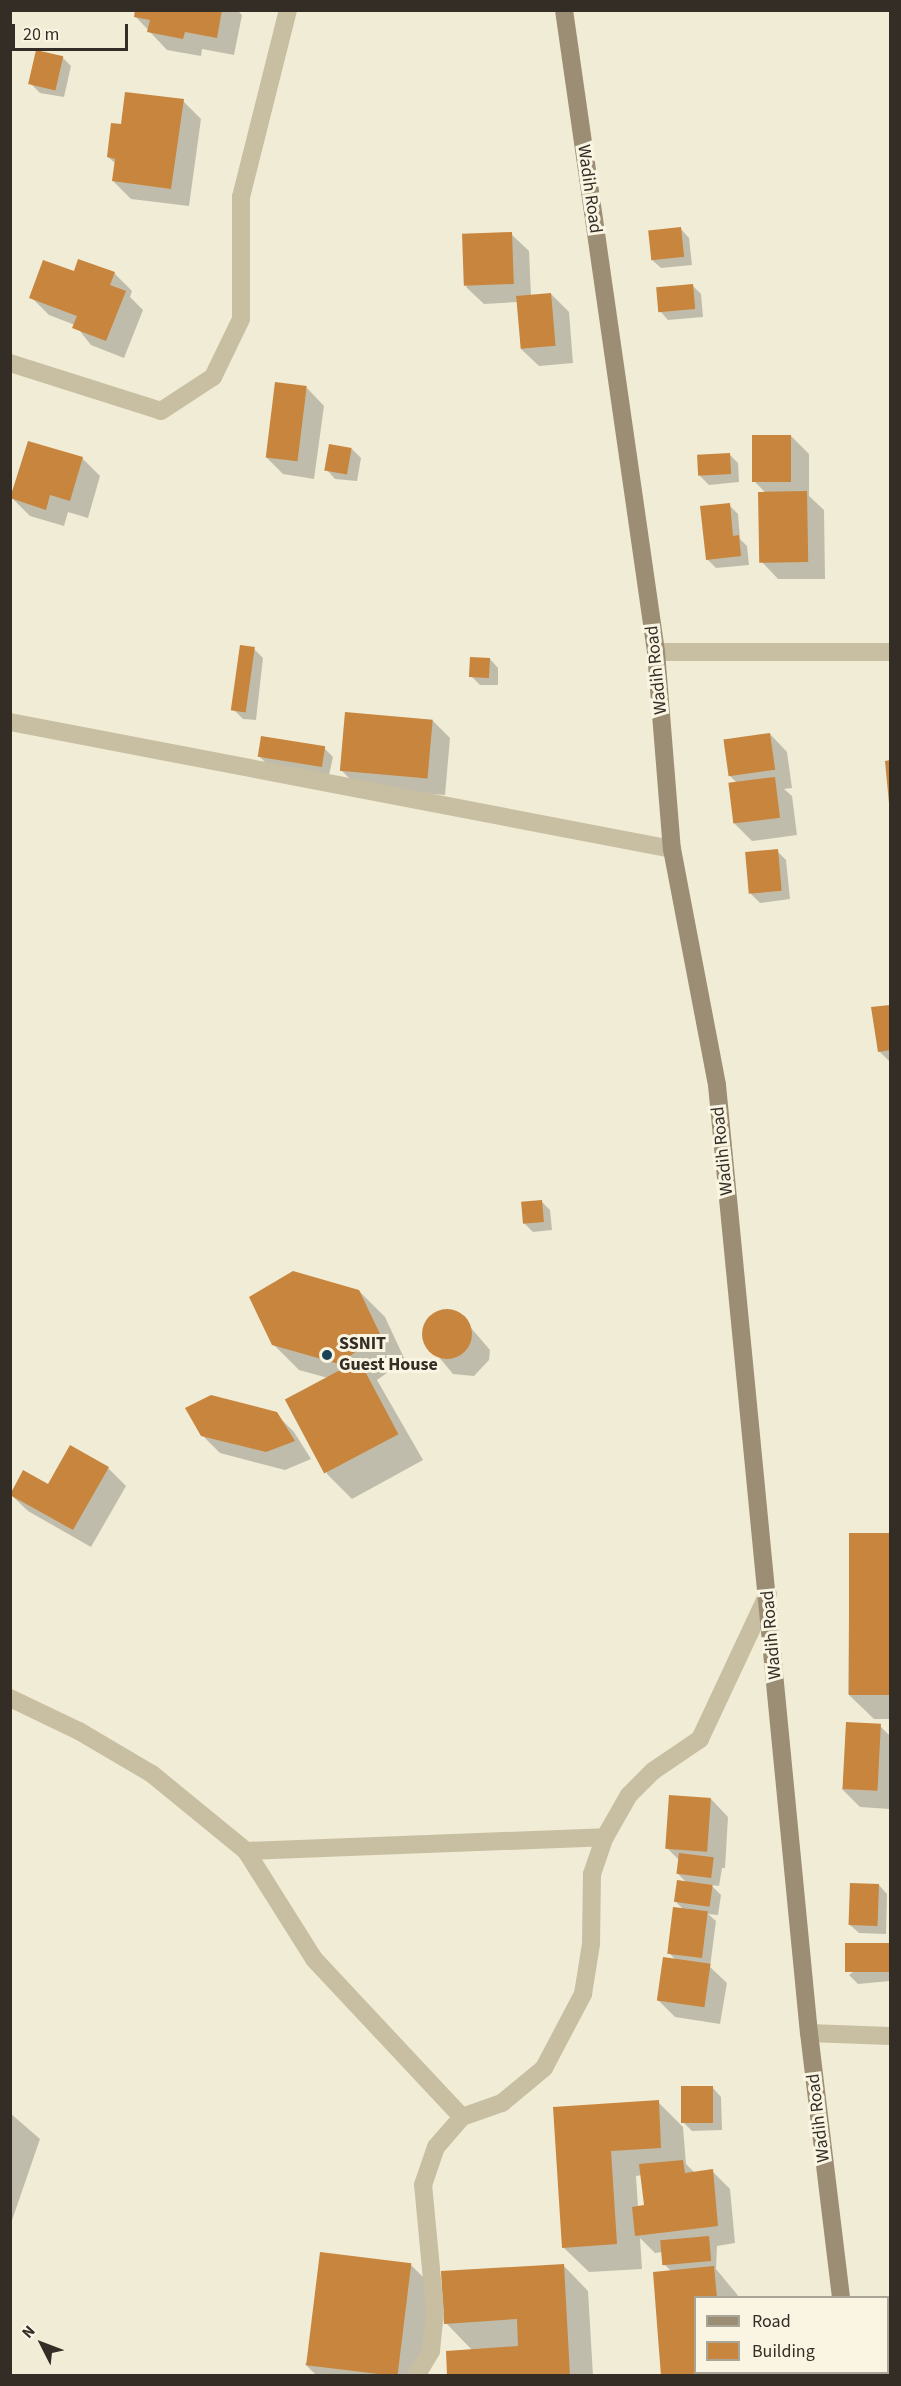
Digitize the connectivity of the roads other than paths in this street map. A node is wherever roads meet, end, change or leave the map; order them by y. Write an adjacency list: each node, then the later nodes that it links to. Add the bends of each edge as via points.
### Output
1 (288, 10): 3 (street, via 241,197 241,319 213,377 161,411)
2 (564, 10): 4 (street, Wadih Road)
3 (10, 363)
4 (656, 652): 5 (street); 7 (street, Wadih Road)
5 (891, 652)
6 (10, 722): 7 (street)
7 (672, 849): 8 (street, Wadih Road, via 717,1085)
8 (768, 1594): 10 (street, via 700,1739 652,1771); 12 (street, Wadih Road)
9 (10, 1698): 11 (street, via 79,1731 152,1774)
10 (605, 1837): 11 (street); 14 (street, via 592,1874 591,1944 583,1994 544,2068 502,2103)
11 (246, 1851): 14 (street, via 314,1959)
12 (810, 2033): 13 (street); 15 (street, Wadih Road)
13 (891, 2036)
14 (462, 2117): 16 (street, via 436,2147 423,2186 435,2311 431,2351)
15 (841, 2296)
16 (416, 2376)

